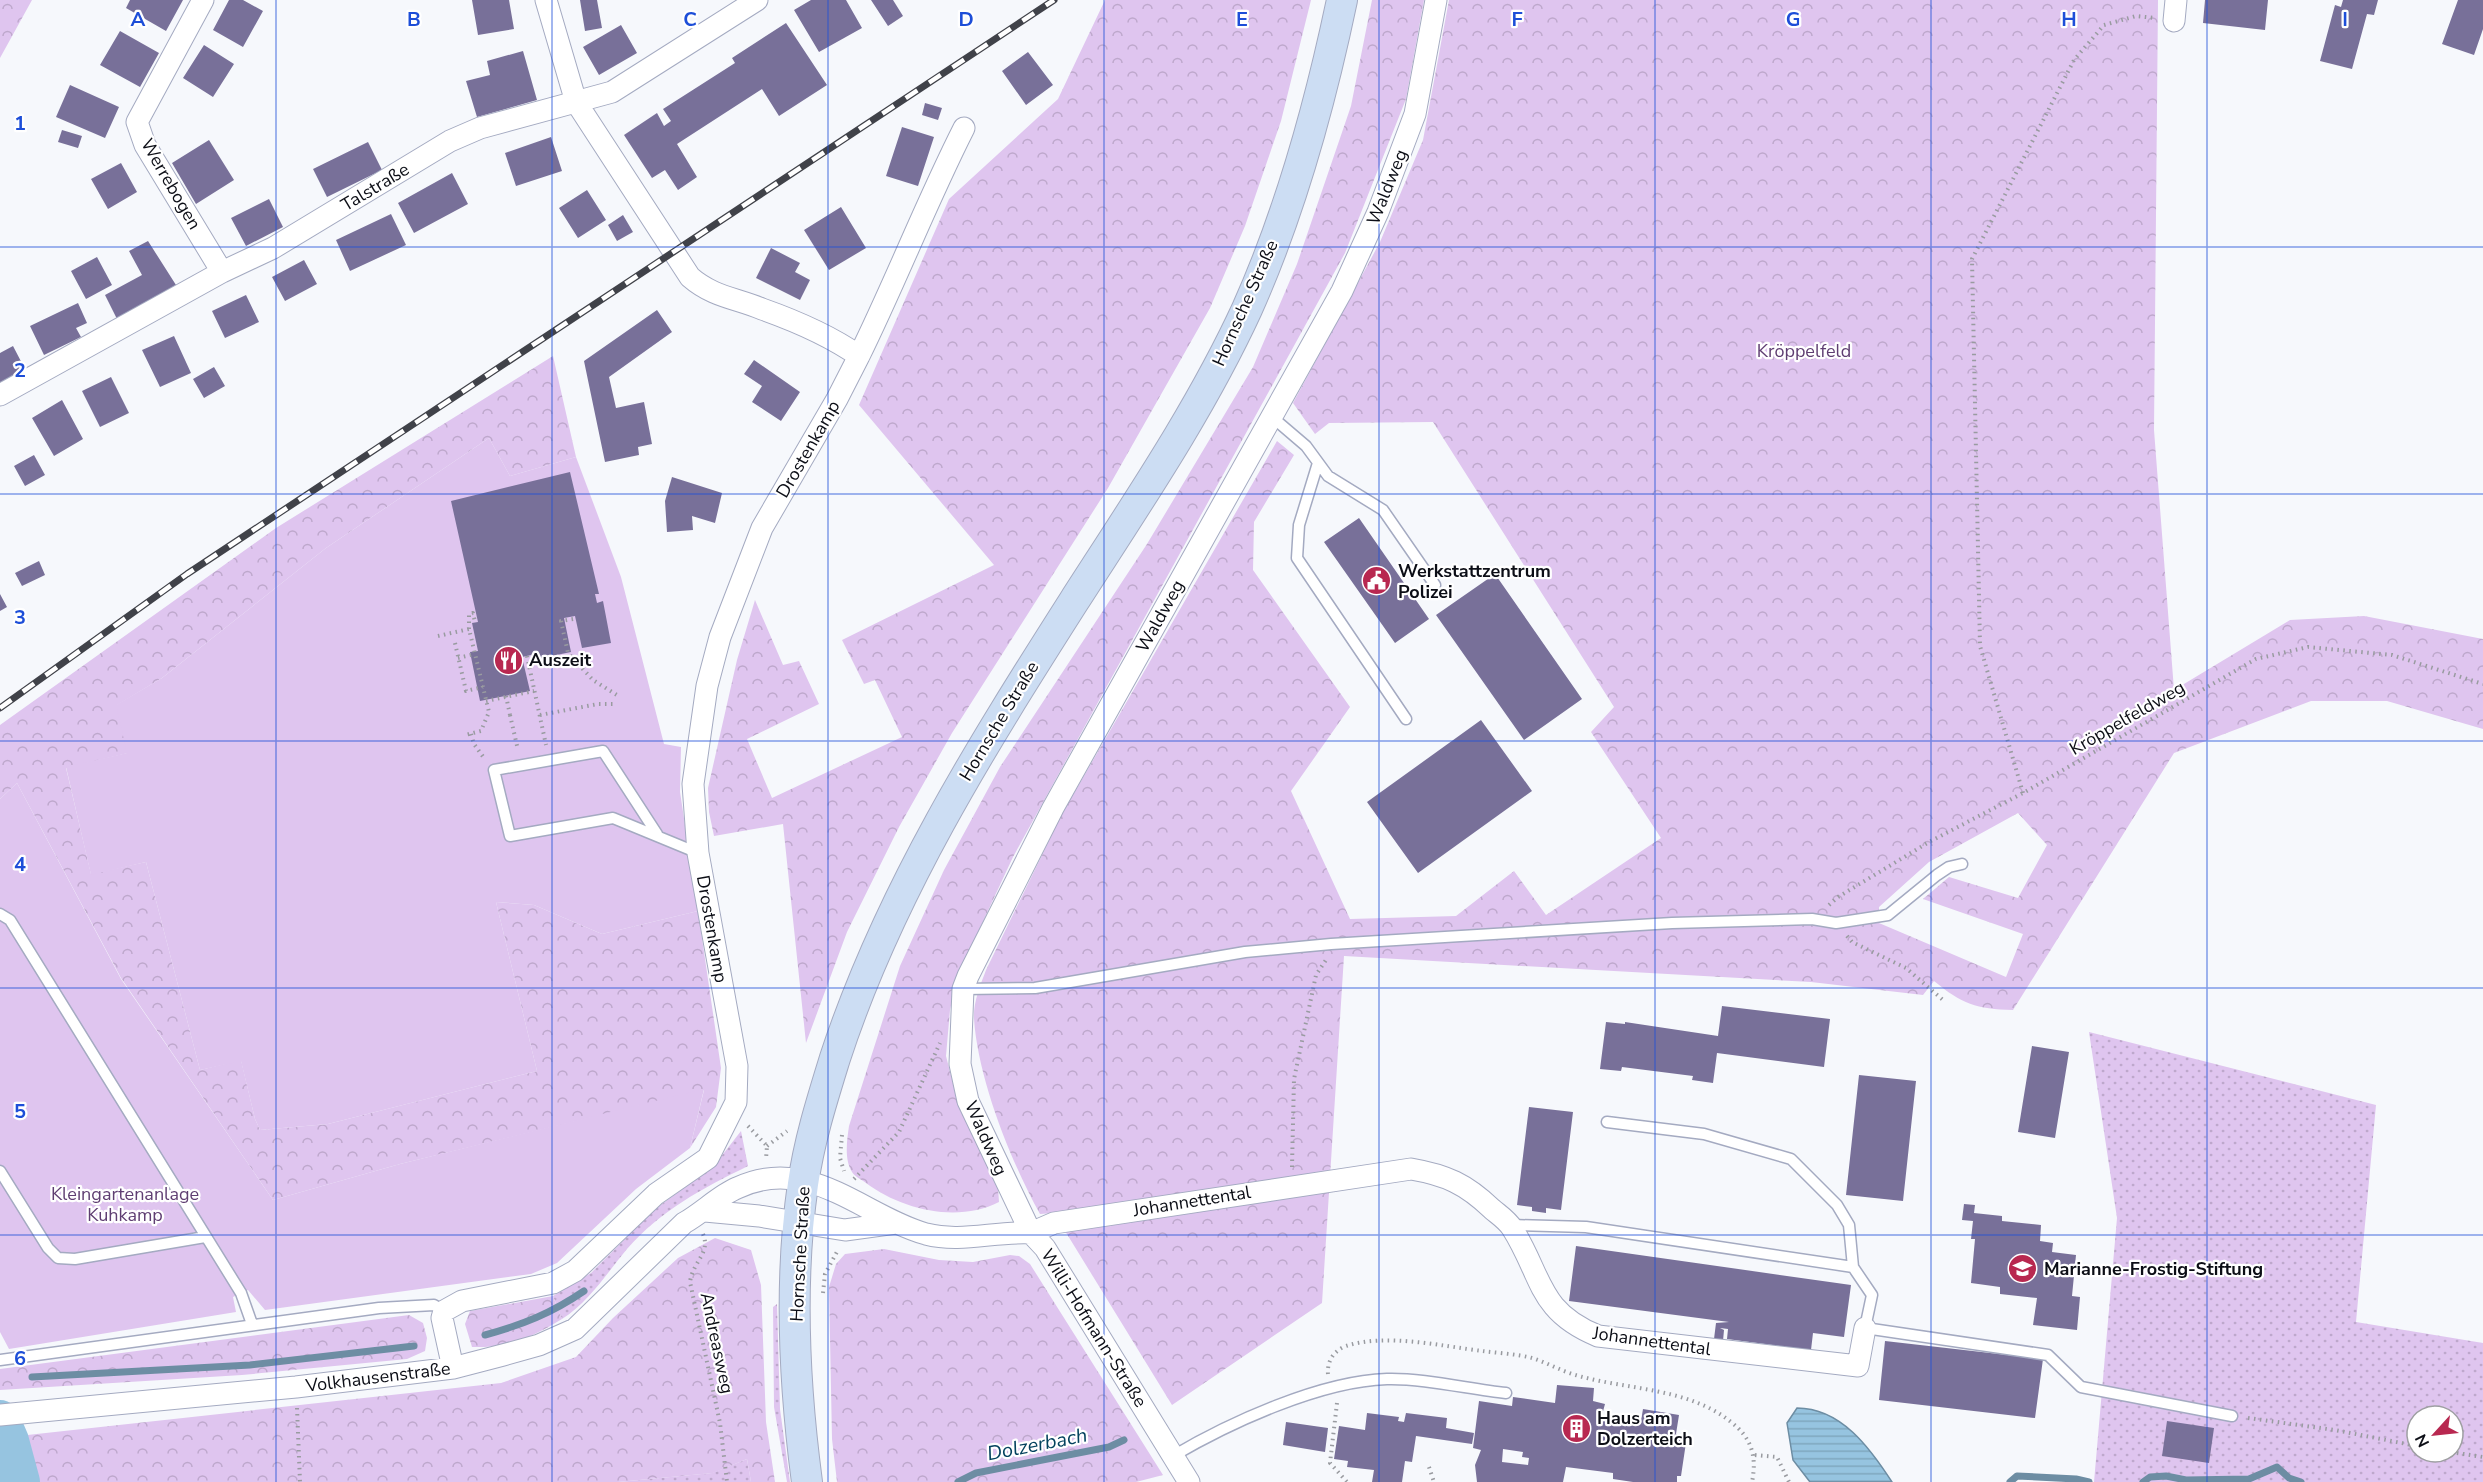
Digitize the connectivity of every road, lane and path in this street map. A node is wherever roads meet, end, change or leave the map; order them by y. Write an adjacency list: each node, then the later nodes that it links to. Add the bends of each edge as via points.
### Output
1 (203, 0): 9 (street, Werrebogen, via 137,122 146,145)
2 (546, 0): 7 (street)
3 (757, 0): 7 (street, Talstraße, via 612,93)
4 (1342, 0): 52 (main road, Hornsche Straße, via 1304,151 1247,309 1193,410 985,740 912,876 854,1003 818,1110)
5 (1436, 0): 12 (street, Waldweg, via 1415,114 1378,212 1342,291)
6 (2175, 10): 37 (path, via 2104,25 2074,60 1972,259 1980,646)
7 (576, 102): 9 (street, Talstraße, via 480,128 450,141 273,248); 10 (street, via 690,278 705,291 761,308 835,339)
8 (964, 128): 10 (street, Drostenkamp)
9 (222, 272): 11 (street, Talstraße)
10 (859, 356): 39 (street, Drostenkamp, via 762,528 720,637 706,686 693,784)
11 (0, 395)
12 (1272, 417): 13 (lane, via 1290,430); 45 (street, Waldweg, via 1053,808)
13 (1318, 463): 14 (lane, via 1328,476 1383,510); 31 (lane, via 1299,525 1297,558)
14 (1435, 585)
15 (573, 619): 27 (path, via 561,621 568,653 594,680)
16 (475, 622): 17 (path, via 473,613 469,614)
17 (469, 629): 18 (path); 20 (path)
18 (438, 636)
19 (455, 644): 22 (path)
20 (475, 654): 22 (path); 24 (path)
21 (526, 656): 25 (path)
22 (458, 658): 24 (path, via 466,691)
23 (2483, 684): 37 (path, Kröppelfeldweg, via 2392,655 2308,646 2256,659)
24 (483, 687): 28 (path)
25 (534, 691): 28 (path); 30 (path)
26 (506, 696): 35 (path, bridge)
27 (620, 697)
28 (486, 701): 32 (path, via 489,712 481,731)
29 (616, 704): 30 (path)
30 (540, 715): 34 (path)
31 (1406, 719)
32 (471, 734): 33 (path); 36 (path)
33 (465, 735)
34 (550, 760): 35 (lane); 38 (lane, via 603,751)
35 (521, 765): 36 (lane)
36 (494, 770): 38 (lane, via 510,836 613,818)
37 (2023, 793): 42 (path, Kröppelfeldweg, via 1888,866 1838,897)
38 (657, 834): 39 (lane)
39 (698, 853): 48 (street, Drostenkamp, via 737,1066)
40 (1962, 864): 43 (lane, via 1937,875 1888,915)
41 (0, 914): 60 (lane, via 10,920)
42 (1812, 919): 43 (lane); 44 (lane, via 1672,922)
43 (1836, 922): 46 (path, via 1852,942 1906,968)
44 (1331, 944): 45 (lane, via 1245,952 1035,988); 54 (path, via 1316,975 1294,1079)
45 (963, 989): 47 (street, Waldweg)
46 (1943, 1000)
47 (961, 1025): 53 (path, via 937,1047 899,1132); 59 (street, Waldweg, via 960,1064 968,1101)
48 (733, 1110): 50 (path); 64 (street, Drostenkamp, via 708,1158 656,1194 575,1270 553,1283 462,1301)
49 (1606, 1122): 62 (lane, Johannettental, via 1704,1134 1791,1159 1837,1205 1849,1225)
50 (767, 1146)
51 (0, 1170): 60 (lane, via 58,1258 75,1259)
52 (803, 1181): 55 (street, Volkhausenstraße, via 764,1178 736,1188); 56 (main road, Hornsche Straße); 57 (street, Willi-Hofmann-Straße, via 830,1187)
53 (852, 1181)
54 (1292, 1186): 58 (street, Johannettental, via 1411,1169 1438,1174 1471,1189); 59 (street, Johannettental, via 1054,1223)
55 (701, 1214): 56 (street); 68 (street, Volkhausenstraße, via 684,1223 575,1329 538,1345); 80 (path, Andreasweg, via 706,1241 692,1268 690,1282 720,1423)
56 (799, 1223): 57 (street, Willi-Hofmann-Straße, via 845,1230); 81 (main road, Hornsche Straße, via 795,1315)
57 (896, 1223): 59 (street, Willi-Hofmann-Straße, via 926,1234 958,1238)
58 (1510, 1226): 62 (lane, via 1586,1227); 66 (street, Johannettental, via 1539,1286 1557,1311 1575,1327 1598,1336 1858,1366)
59 (1031, 1233): 76 (street, Willi-Hofmann-Straße, via 1045,1248)
60 (206, 1237): 65 (lane, via 241,1293)
61 (842, 1246): 63 (path, via 825,1274)
62 (1853, 1267): 66 (lane, Johannettental, via 1872,1295)
63 (822, 1298)
64 (444, 1311): 65 (lane, via 434,1305 419,1305); 68 (street, via 442,1318)
65 (252, 1324): 67 (lane)
66 (1865, 1328): 72 (lane, via 2048,1356 2081,1387)
67 (0, 1360)
68 (453, 1368): 69 (street, Volkhausenstraße)
69 (296, 1387): 71 (street, Volkhausenstraße); 79 (path)
70 (1506, 1394): 76 (lane, via 1390,1379 1358,1380 1254,1417)
71 (0, 1415)
72 (2232, 1416): 73 (path)
73 (2405, 1444)
74 (2465, 1454): 77 (path)
75 (1755, 1455): 84 (path, via 1777,1457)
76 (1173, 1456): 82 (street, Willi-Hofmann-Straße)
77 (2483, 1457)
78 (1429, 1467): 83 (path)
79 (300, 1482)
80 (728, 1482)
81 (807, 1482)
82 (1189, 1482)
83 (1434, 1482)
84 (1789, 1482)

